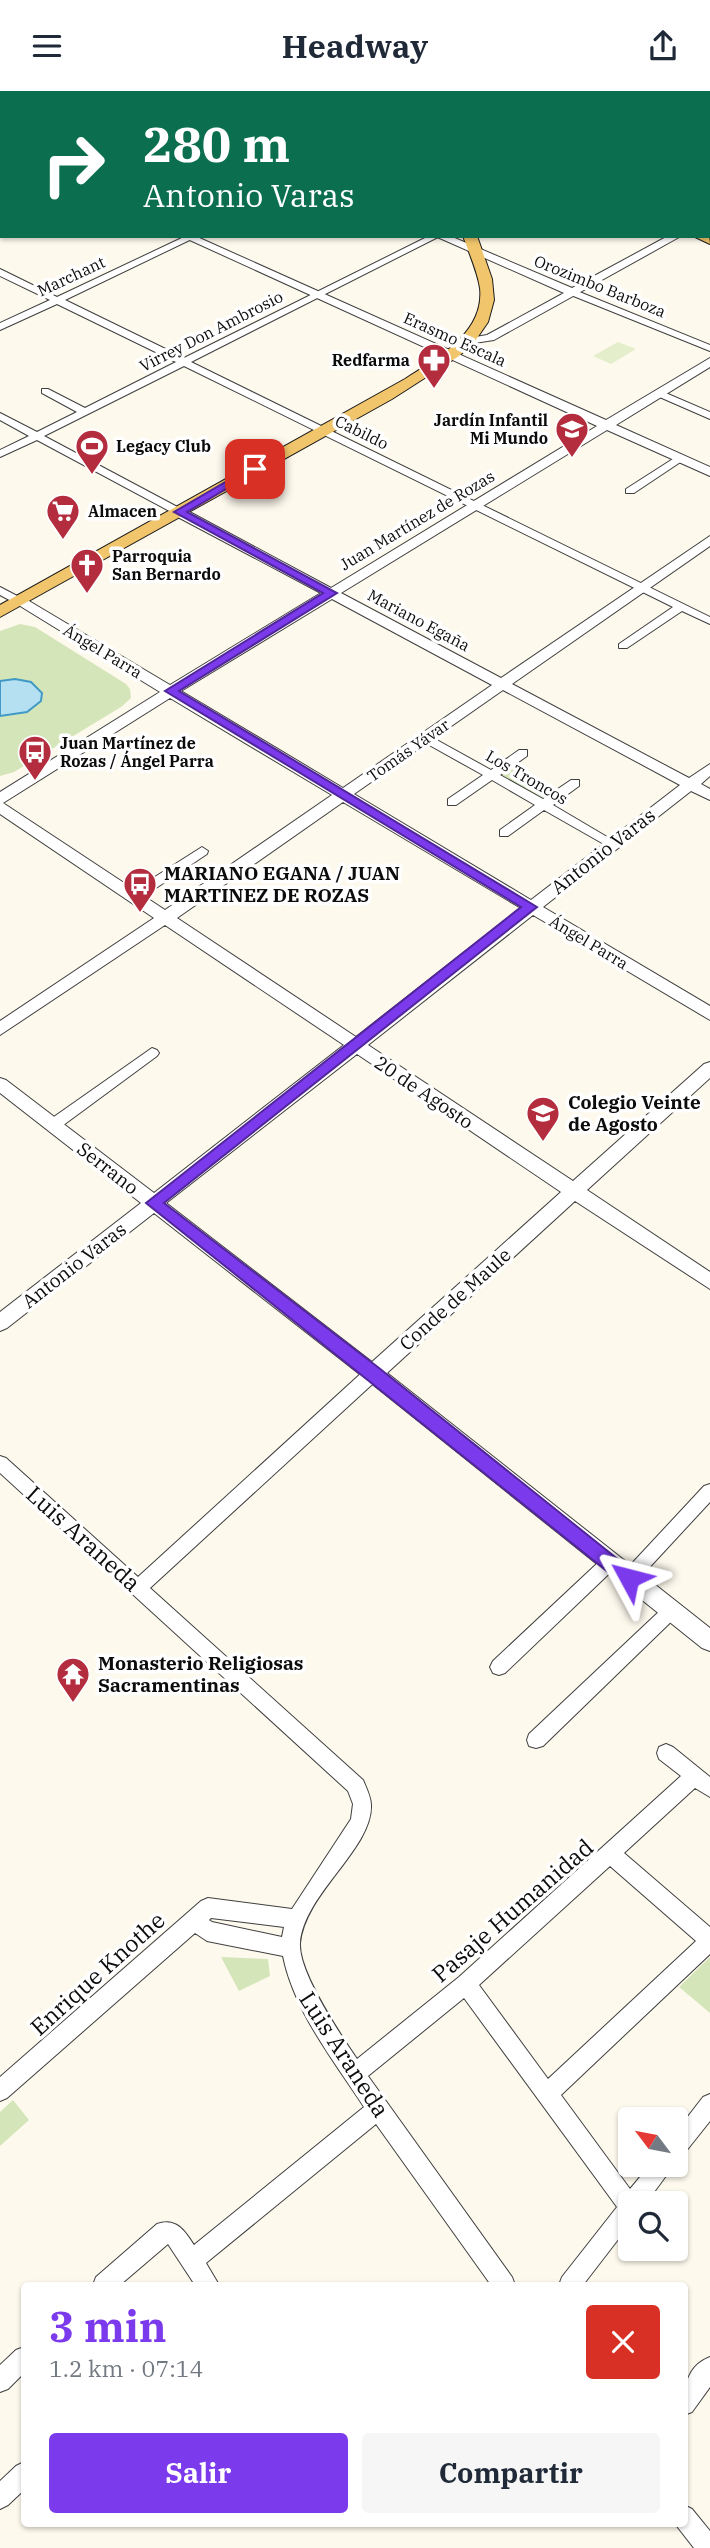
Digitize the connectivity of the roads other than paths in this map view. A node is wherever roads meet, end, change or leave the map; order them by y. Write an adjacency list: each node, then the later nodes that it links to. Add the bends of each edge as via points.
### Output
1 (188, 238): 10 (street, Marchant)
2 (192, 238): 9 (street, Erasmo Escala)
3 (434, 238): 9 (street, Virrey Don Ambrosio)
4 (446, 238): 6 (street, Orozimbo Barboza)
5 (672, 238): 8 (street)
6 (472, 244): 8 (street, Orozimbo Barboza); 12 (main road, via 489,294 487,309)
7 (0, 272): 10 (street, Cabildo)
8 (574, 293): 12 (street, via 491,338); 13 (street, Orozimbo Barboza)
9 (318, 295): 14 (street, Erasmo Escala); 15 (street, Virrey Don Ambrosio)
10 (57, 300): 11 (street, Marchant); 15 (street, Cabildo)
11 (0, 327)
12 (468, 341): 14 (main road)
13 (710, 348)
14 (450, 356): 22 (street, Erasmo Escala); 23 (main road)
15 (184, 362): 19 (street, Virrey Don Ambrosio); 23 (street, Cabildo)
16 (710, 362): 18 (street, Juan Martínez de Rozas)
17 (45, 391): 19 (street)
18 (658, 393): 21 (street); 22 (street, Juan Martínez de Rozas)
19 (85, 411): 24 (street, Virrey Don Ambrosio)
20 (0, 416): 24 (street, Mariano Egaña)
21 (710, 416)
22 (606, 425): 26 (street, Erasmo Escala); 29 (street, Juan Martínez de Rozas)
23 (323, 430): 29 (street, Cabildo); 30 (main road)
24 (37, 435): 25 (street, Virrey Don Ambrosio); 30 (street, Mariano Egaña)
25 (0, 454)
26 (680, 459): 27 (street, Erasmo Escala); 28 (street)
27 (710, 472)
28 (630, 491)
29 (474, 505): 32 (street, Cabildo); 34 (street, Juan Martínez de Rozas)
30 (179, 512): 34 (street, Mariano Egaña); 35 (main road)
31 (710, 540): 32 (street, Tomás Yávar)
32 (642, 588): 36 (street, Cabildo); 41 (street, Tomás Yávar)
33 (0, 590): 35 (street, Ángel Parra)
34 (332, 593): 41 (street, Mariano Egaña); 42 (street, Juan Martínez de Rozas)
35 (19, 601): 37 (main road); 40 (street, Ángel Parra)
36 (681, 607): 38 (street, Cabildo); 39 (street)
37 (0, 612)
38 (710, 621)
39 (623, 646)
40 (135, 670): 42 (street, Ángel Parra); 43 (street, via 141,692)
41 (502, 684): 44 (street, Tomás Yávar); 51 (street, Mariano Egaña)
42 (171, 691): 43 (street, Juan Martínez de Rozas); 52 (street, Ángel Parra)
43 (132, 715): 48 (street, Juan Martínez de Rozas)
44 (426, 738): 47 (street, Los Troncos); 52 (street, Tomás Yávar)
45 (523, 753): 47 (street)
46 (710, 769): 51 (street, Antonio Varas)
47 (492, 775): 55 (street); 56 (street, Los Troncos)
48 (31, 779): 50 (street); 54 (street, Juan Martínez de Rozas)
49 (575, 783): 56 (street)
50 (0, 784)
51 (690, 785): 53 (street, Mariano Egaña); 59 (street, Antonio Varas)
52 (344, 795): 62 (street, Ángel Parra); 63 (street, Tomás Yávar)
53 (710, 795)
54 (0, 799)
55 (453, 802)
56 (544, 805): 58 (street); 59 (street, Los Troncos)
57 (0, 807): 61 (street, 20 de Agosto)
58 (504, 833)
59 (613, 844): 62 (street, Antonio Varas)
60 (202, 851): 61 (street)
61 (133, 897): 63 (street, 20 de Agosto)
62 (531, 907): 64 (street, Ángel Parra); 66 (street, Antonio Varas)
63 (165, 918): 65 (street, Tomás Yávar); 66 (street, 20 de Agosto)
64 (710, 1014)
65 (0, 1029)
66 (356, 1046): 71 (street, 20 de Agosto); 72 (street, Antonio Varas)
67 (152, 1053): 70 (street)
68 (710, 1068): 71 (street, Conde de Maule)
69 (0, 1084): 70 (street, Serrano)
70 (53, 1125): 72 (street, Serrano)
71 (573, 1191): 73 (street, 20 de Agosto); 75 (street, Conde de Maule)
72 (154, 1203): 74 (street, Antonio Varas); 75 (street, Serrano)
73 (710, 1282)
74 (0, 1323)
75 (373, 1373): 78 (street, Serrano); 80 (street, Conde de Maule)
76 (0, 1463): 80 (street, Luis Araneda)
77 (710, 1491): 79 (street)
78 (609, 1563): 79 (street, Serrano); 83 (street)
79 (629, 1578): 81 (street, Serrano)
80 (139, 1587): 89 (street, Luis Araneda, via 349,1779 360,1795 360,1821)
81 (671, 1611): 82 (street, Serrano); 84 (street)
82 (710, 1641)
83 (499, 1667)
84 (536, 1740)
85 (666, 1753): 86 (street)
86 (702, 1782): 87 (street, Pasaje Humanidad)
87 (611, 1855): 90 (street); 92 (street, Pasaje Humanidad)
88 (195, 1919): 89 (street, Enrique Knothe, via 208,1908); 91 (street, Enrique Knothe, via 207,1931); 94 (street, Enrique Knothe)
89 (296, 1919): 91 (street, Luis Araneda)
90 (710, 1940): 95 (street)
91 (289, 1948): 93 (street, Luis Araneda, via 307,1998)
92 (466, 1985): 93 (street, Pasaje Humanidad); 95 (street)
93 (355, 2073): 97 (street, Luis Araneda)
94 (0, 2091)
95 (547, 2094): 100 (street)
96 (710, 2104): 98 (street)
97 (379, 2108): 103 (street); 106 (street, Luis Araneda)
98 (688, 2132)
99 (654, 2177): 101 (street)
100 (620, 2191)
101 (643, 2191)
102 (618, 2223): 107 (street)
103 (193, 2260): 104 (street, via 174,2234 165,2232); 105 (street)
104 (107, 2282)
105 (206, 2282)
106 (502, 2282)
107 (572, 2282)
108 (21, 2361): 110 (street)
109 (710, 2368): 111 (street)
110 (0, 2381)
111 (688, 2398)
112 (21, 2477): 113 (street)
113 (0, 2497)
114 (688, 2522): 115 (street)
115 (709, 2548)

